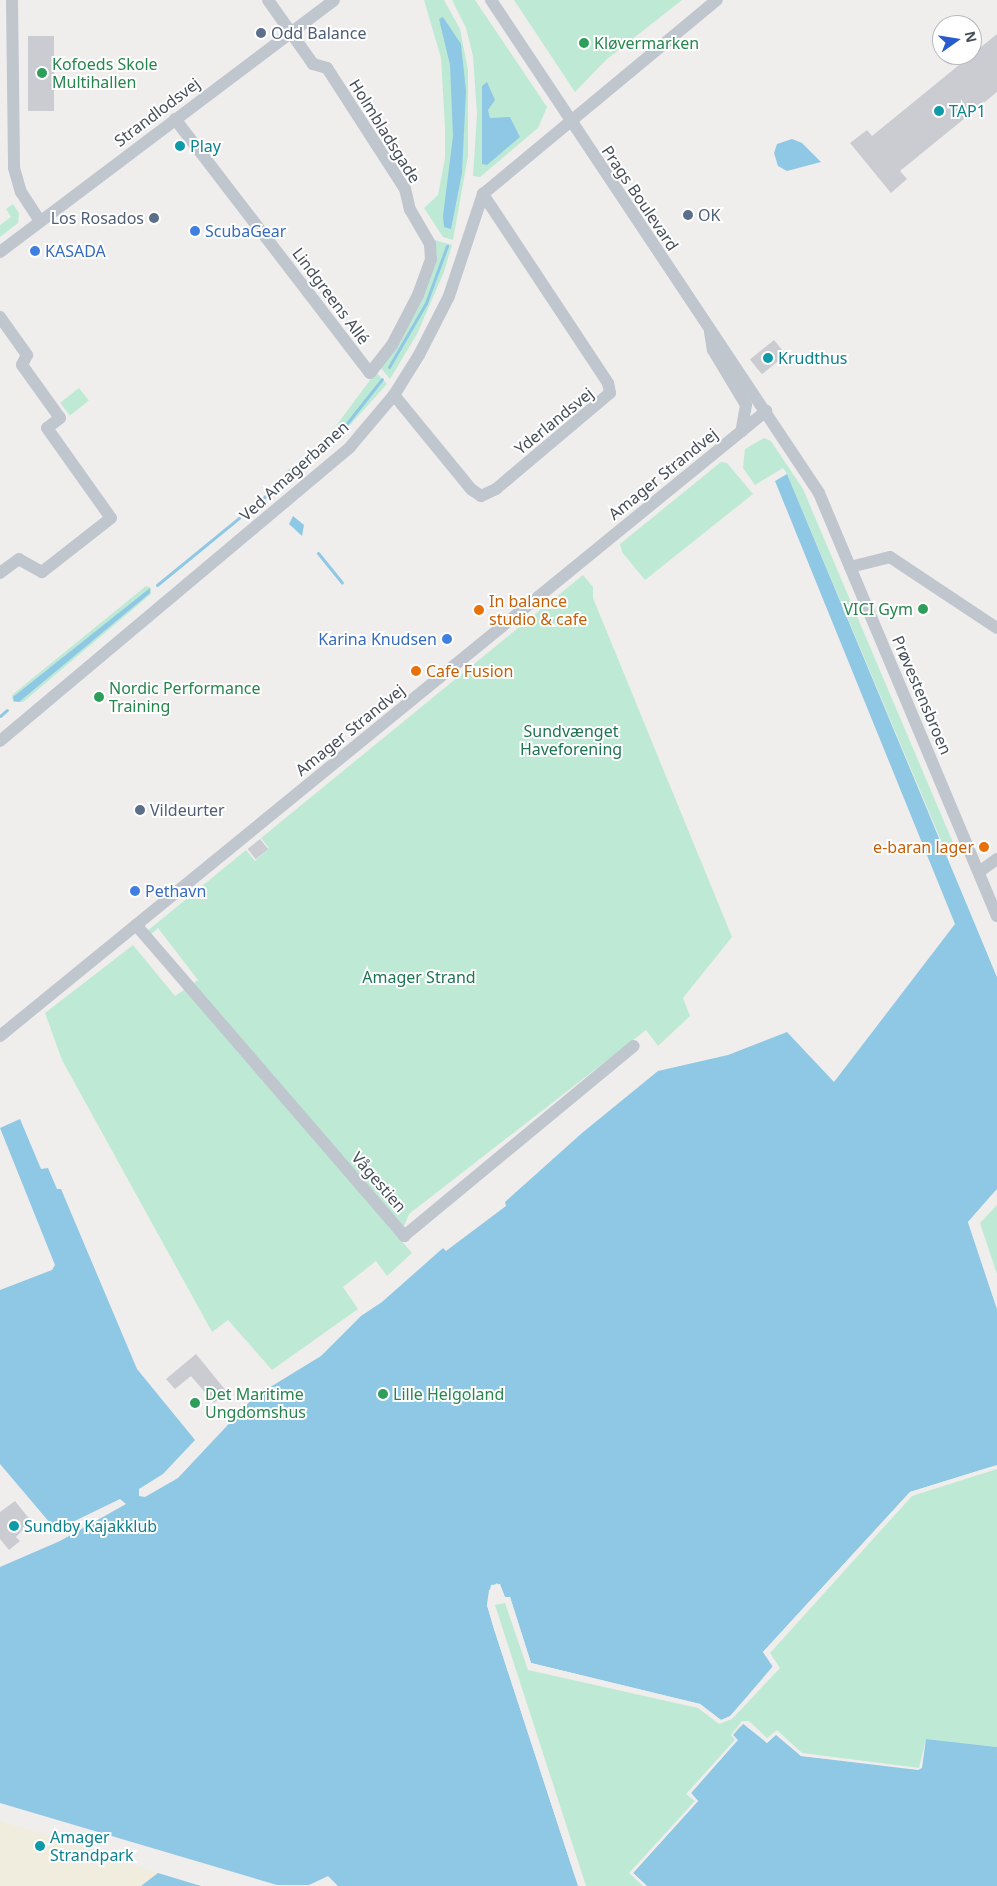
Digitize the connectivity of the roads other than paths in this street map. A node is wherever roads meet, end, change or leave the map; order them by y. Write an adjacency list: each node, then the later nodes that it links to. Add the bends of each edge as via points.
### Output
1 (268, 0): 6 (street, Holmbladsgade)
2 (334, 0): 6 (street, Strandlodsvej)
3 (491, 0): 8 (street, Prags Boulevard)
4 (717, 0): 8 (street)
5 (10, 3): 10 (street, via 14,168 21,192)
6 (289, 32): 7 (street, Strandlodsvej); 14 (street, Holmbladsgade, via 313,64 327,68 405,189 410,210 430,244 431,259 418,295 392,345)
7 (175, 119): 10 (street, Strandlodsvej); 14 (street, Lindgreens Allé)
8 (569, 122): 9 (street); 13 (street, Prags Boulevard)
9 (483, 194): 15 (street, Ved Amagerbanen, via 449,296); 15 (street, Yderlandsvej, via 608,383 610,393 496,489 481,496 471,489)
10 (40, 221): 11 (street, Strandlodsvej)
11 (0, 252)
12 (0, 317): 19 (street, via 27,354 22,365 60,418 47,428 111,518 42,572 19,559)
13 (709, 327): 16 (street, Prags Boulevard); 17 (street, via 713,350 746,405)
14 (370, 373)
15 (394, 395): 21 (street, Ved Amagerbanen, via 350,446 313,481)
16 (766, 411): 17 (street, Amager Strandvej); 18 (street, Prøvestensbroen, via 819,492)
17 (741, 432): 25 (street, Amager Strandvej)
18 (850, 567): 20 (street, via 890,557); 23 (street, Prøvestensbroen)
19 (0, 573)
20 (997, 628)
21 (0, 741)
22 (997, 859): 23 (street)
23 (979, 872): 24 (street, Prøvestensbroen)
24 (997, 916)
25 (136, 925): 26 (street, Amager Strandvej); 27 (street, Vågestien, via 404,1236)
26 (0, 1036)
27 (634, 1046)

